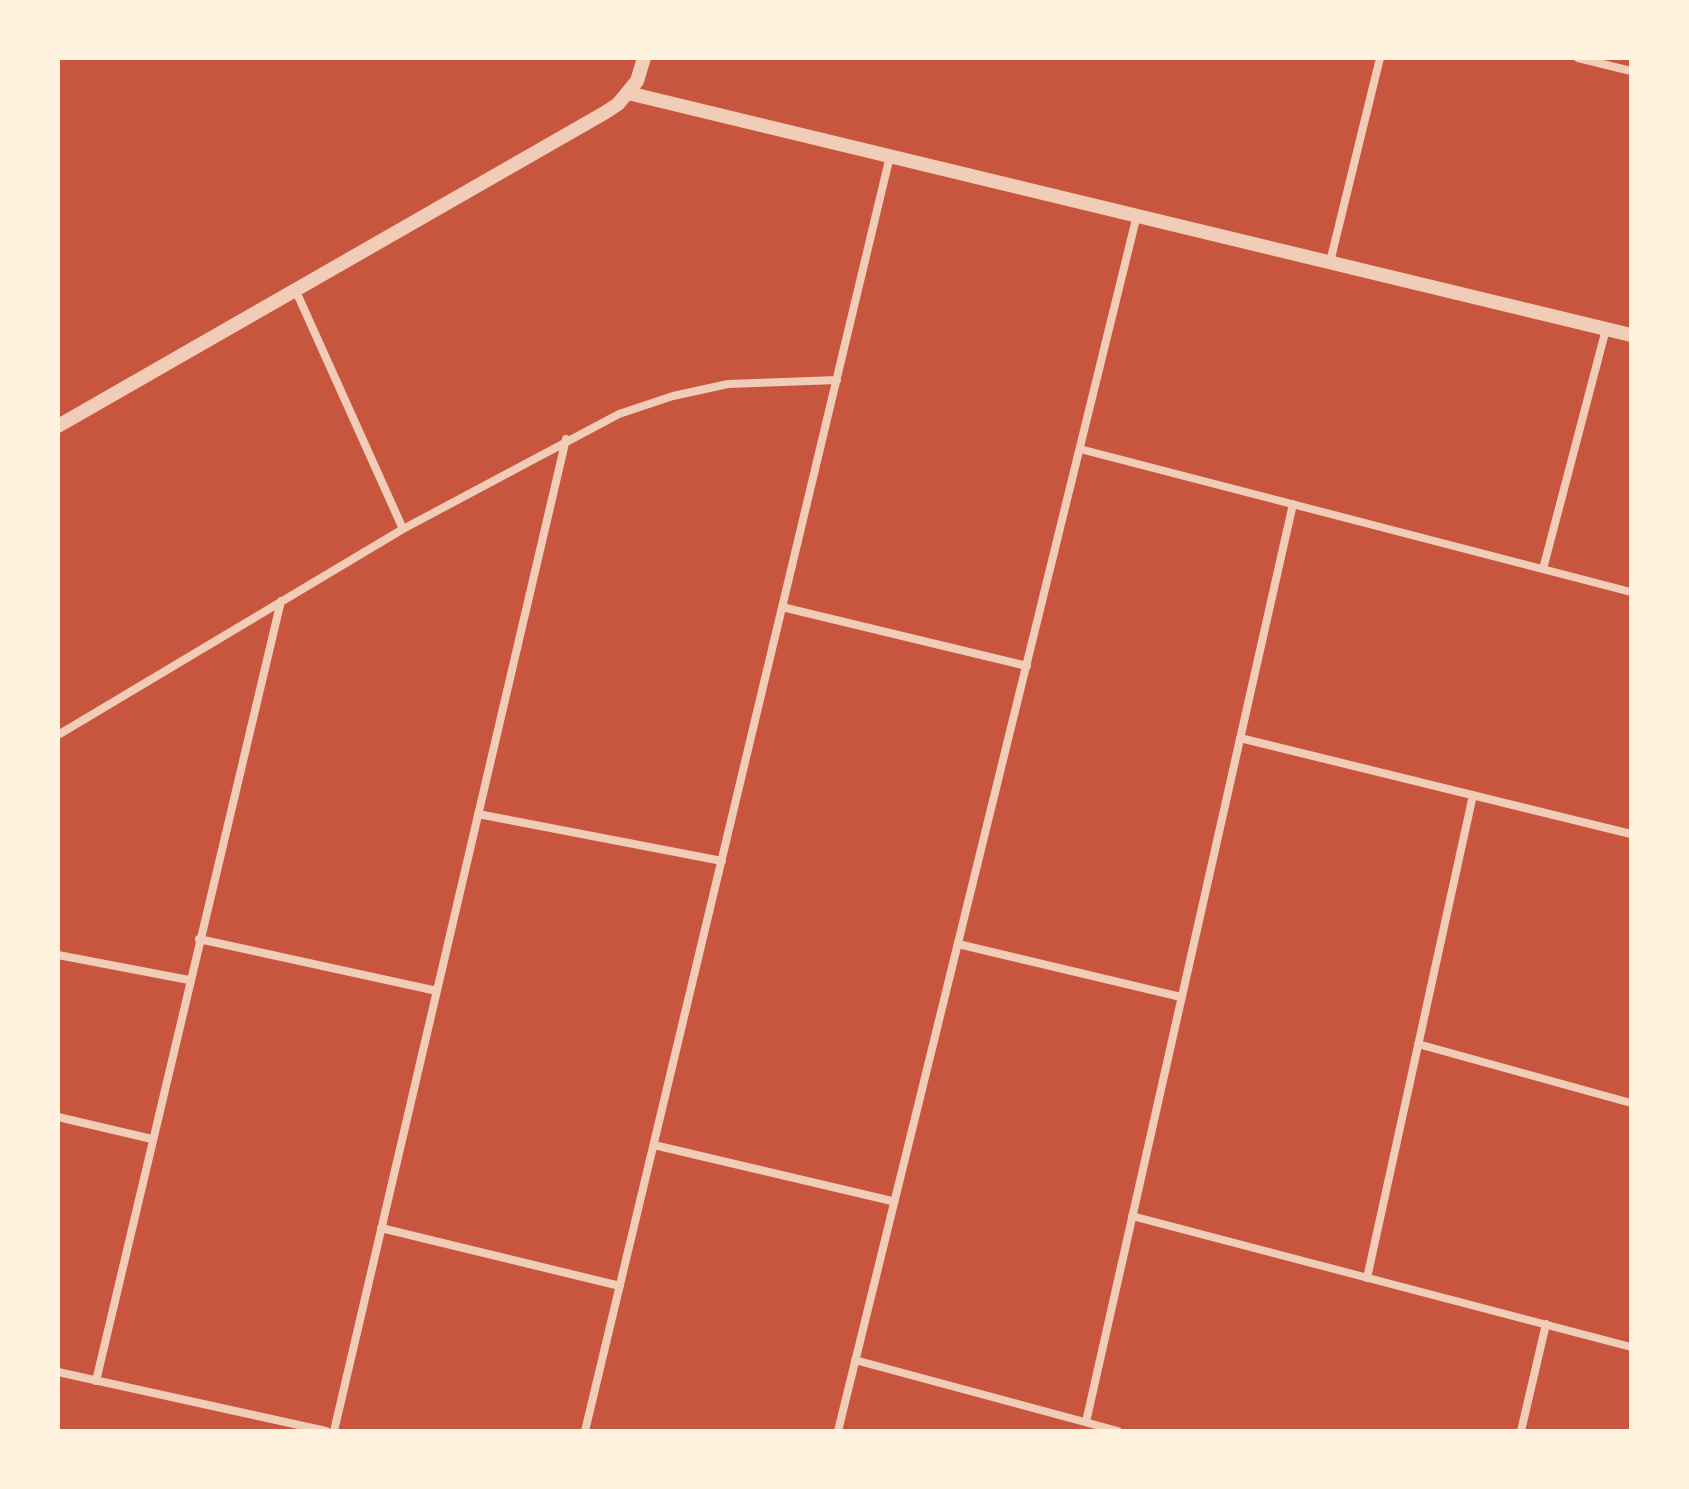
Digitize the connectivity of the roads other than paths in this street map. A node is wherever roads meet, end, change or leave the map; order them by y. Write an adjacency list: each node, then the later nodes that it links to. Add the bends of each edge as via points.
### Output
1 (644, 58): 5 (street)
2 (1380, 58): 8 (street)
3 (1578, 58): 4 (street)
4 (1631, 71)
5 (628, 93): 6 (street); 9 (street, via 618,104)
6 (891, 154): 7 (street); 12 (street)
7 (1137, 215): 8 (street); 15 (street)
8 (1330, 262): 10 (street)
9 (295, 289): 13 (street); 17 (street)
10 (1606, 329): 11 (street); 18 (street)
11 (1631, 335)
12 (837, 380): 14 (street, via 728,384 619,414); 21 (street)
13 (58, 426)
14 (566, 439): 17 (street); 26 (street)
15 (1080, 449): 16 (street); 22 (street)
16 (1293, 504): 18 (street); 24 (street)
17 (403, 529): 20 (street)
18 (1543, 569): 19 (street)
19 (1631, 592)
20 (281, 601): 23 (street); 29 (street)
21 (782, 607): 22 (street); 28 (street)
22 (1027, 666): 30 (street)
23 (58, 735)
24 (1240, 738): 25 (street); 34 (street)
25 (1473, 795): 27 (street); 35 (street)
26 (478, 814): 28 (street); 33 (street)
27 (1631, 834)
28 (722, 861): 39 (street)
29 (199, 939): 32 (street); 33 (street)
30 (958, 944): 34 (street); 40 (street)
31 (58, 955): 32 (street)
32 (189, 980): 38 (street)
33 (437, 991): 42 (street)
34 (1181, 997): 41 (street)
35 (1418, 1044): 36 (street); 43 (street)
36 (1631, 1103)
37 (58, 1117): 38 (street)
38 (152, 1139): 49 (street)
39 (654, 1145): 40 (street); 44 (street)
40 (892, 1201): 47 (street)
41 (1132, 1216): 43 (street); 50 (street)
42 (381, 1228): 44 (street); 52 (street)
43 (1367, 1278): 45 (street)
44 (620, 1286): 53 (street)
45 (1546, 1324): 46 (street); 56 (street)
46 (1631, 1347)
47 (855, 1360): 50 (street); 54 (street)
48 (58, 1372): 49 (street)
49 (96, 1381): 51 (street)
50 (1086, 1422): 55 (street)
51 (326, 1431)
52 (334, 1431)
53 (585, 1431)
54 (838, 1431)
55 (1118, 1431)
56 (1521, 1431)

